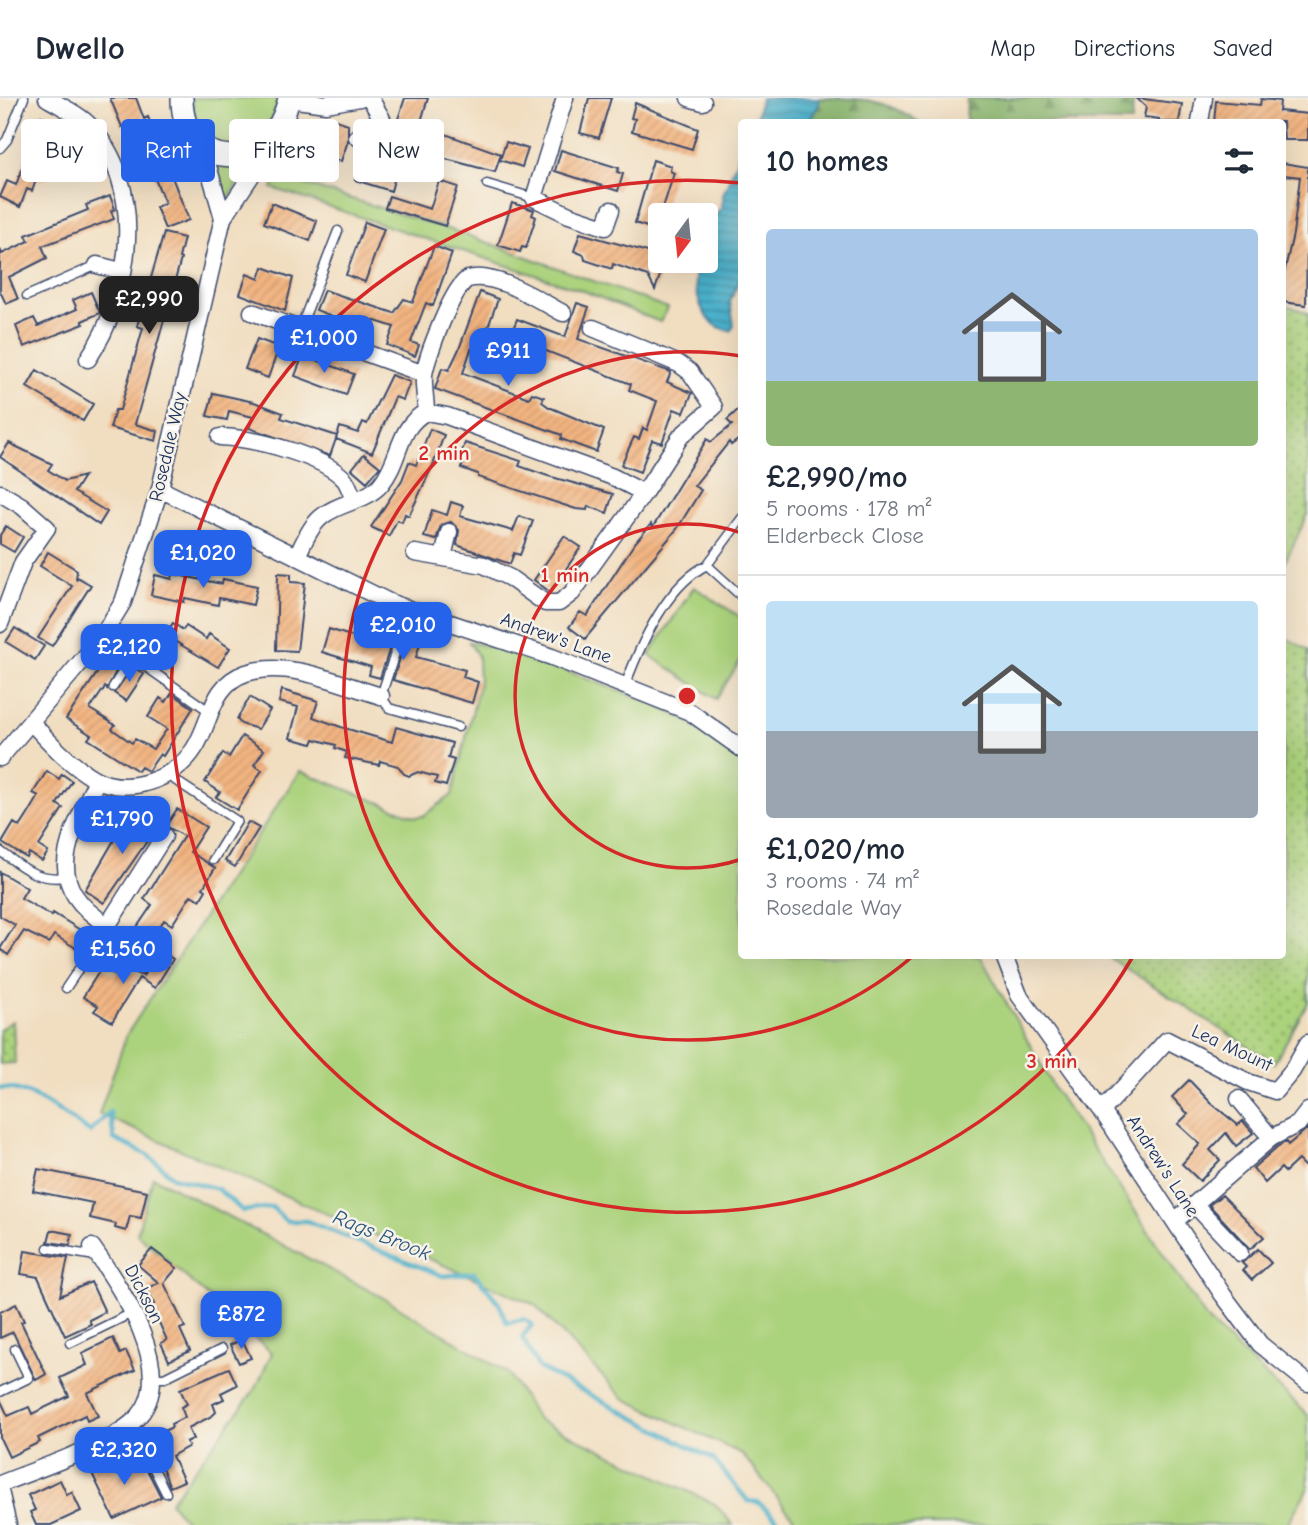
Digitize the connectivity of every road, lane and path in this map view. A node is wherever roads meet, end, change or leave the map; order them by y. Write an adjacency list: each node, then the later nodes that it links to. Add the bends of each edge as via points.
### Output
1 (24, 98): 13 (lane, via 8,140)
2 (47, 98): 22 (street, via 87,123 108,152 125,190 129,214)
3 (360, 98): 8 (street, via 326,104)
4 (370, 98): 11 (street)
5 (565, 98): 17 (street)
6 (1204, 98): 12 (street)
7 (181, 99): 9 (street, Rosedale Way)
8 (289, 99): 10 (street, Rosedale Way)
9 (186, 119)
10 (282, 119)
11 (382, 119)
12 (1200, 119)
13 (0, 148)
14 (213, 182): 19 (street, Rosedale Way)
15 (247, 182): 19 (street, Rosedale Way)
16 (487, 184): 17 (lane)
17 (534, 198): 18 (street, via 605,227)
18 (611, 210)
19 (223, 218): 32 (street, Rosedale Way)
20 (338, 231): 27 (lane)
21 (97, 265): 22 (street); 23 (lane)
22 (121, 271): 28 (street, via 109,321)
23 (27, 296)
24 (252, 312): 27 (street)
25 (563, 313): 29 (street, via 499,283 467,280 453,295)
26 (593, 328): 34 (street, via 679,364 691,372 714,407 681,436)
27 (300, 331): 29 (street)
28 (88, 359)
29 (424, 374): 30 (street)
30 (426, 412): 34 (street, via 613,477); 35 (street, via 408,426 379,486)
31 (220, 437): 35 (street, via 250,439 325,466 344,480)
32 (160, 489): 39 (street, Andrew's Lane); 49 (street, Rosedale Way, via 123,602 101,638)
33 (0, 493): 43 (street, via 47,528 23,562)
34 (644, 493): 40 (street, via 572,593 559,603 538,600 484,565)
35 (354, 500): 39 (street, via 324,514)
36 (738, 523): 41 (lane)
37 (449, 532): 40 (street)
38 (415, 553): 40 (street)
39 (297, 556): 45 (street, Andrew's Lane, via 391,603)
40 (443, 557)
41 (707, 565): 42 (lane); 45 (lane, via 677,589 639,647)
42 (738, 593)
43 (0, 624)
44 (400, 638): 47 (lane)
45 (625, 686): 51 (street, Andrew's Lane, via 690,712)
46 (113, 687): 48 (lane, via 132,657)
47 (381, 696): 48 (street, via 272,668 244,674 229,683); 50 (lane, via 389,708)
48 (209, 711): 53 (street, via 193,750)
49 (31, 722): 52 (street, Rosedale Way); 54 (street, via 57,750)
50 (458, 727)
51 (738, 746)
52 (0, 758)
53 (167, 775): 54 (street, via 139,784); 57 (lane, via 237,821)
54 (96, 780): 58 (street, via 65,856)
55 (164, 836): 59 (street)
56 (0, 851): 58 (lane, via 35,876)
57 (213, 860)
58 (65, 877): 59 (street, via 71,893)
59 (102, 933): 60 (lane, via 118,957 140,970); 62 (lane)
60 (153, 949)
61 (1005, 959): 65 (street, Andrew's Lane, via 1019,995)
62 (66, 988)
63 (1308, 1043): 65 (street, Lea Mount, via 1275,1091 1167,1040)
64 (1239, 1100): 67 (street)
65 (1102, 1111): 69 (street, Andrew's Lane)
66 (1308, 1111): 67 (street, via 1298,1124)
67 (1271, 1138): 68 (street)
68 (1195, 1205): 69 (street); 72 (street)
69 (1175, 1221): 78 (street, Andrew's Lane, via 1260,1345)
70 (48, 1248): 71 (lane)
71 (95, 1251): 73 (street, Dickson)
72 (1240, 1254)
73 (132, 1313): 74 (lane); 77 (street, Dickson, via 150,1358)
74 (70, 1343)
75 (15, 1349): 79 (lane, via 29,1378)
76 (222, 1349): 77 (lane, via 164,1378)
77 (150, 1378): 80 (street, Dickson, via 143,1406)
78 (1308, 1383)
79 (0, 1392)
80 (131, 1423): 81 (street, via 117,1434); 83 (lane)
81 (0, 1484)
82 (0, 1491): 84 (street)
83 (166, 1493)
84 (8, 1525)

